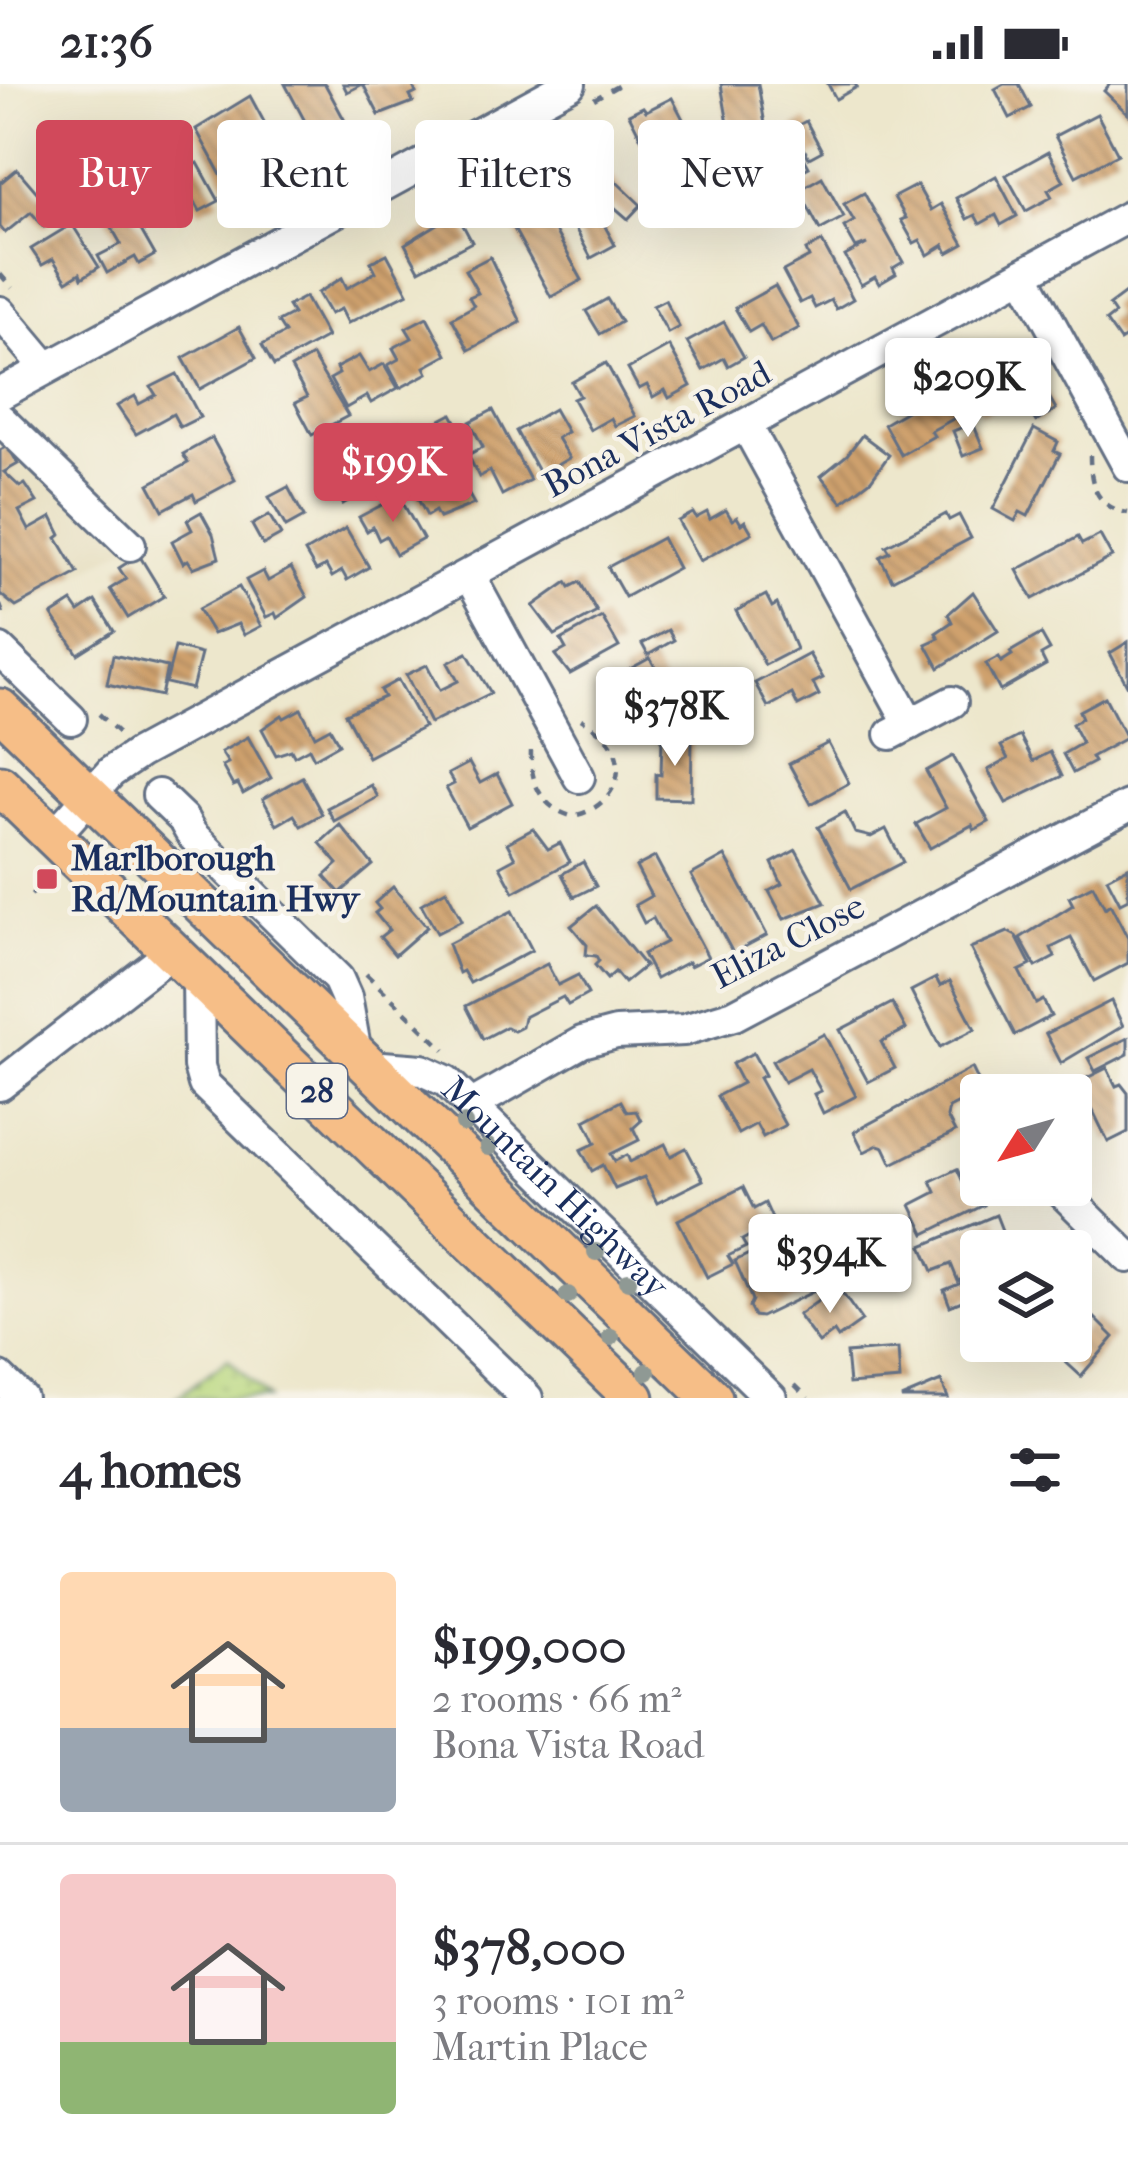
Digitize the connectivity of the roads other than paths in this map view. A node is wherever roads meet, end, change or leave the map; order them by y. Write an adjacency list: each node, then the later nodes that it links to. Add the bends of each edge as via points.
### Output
1 (570, 84): 5 (street)
2 (1128, 217): 3 (street, Bona Vista Road)
3 (1023, 274): 8 (street, Bona Vista Road); 9 (street)
4 (0, 312): 5 (street)
5 (46, 368): 6 (street)
6 (0, 394)
7 (0, 418): 10 (street)
8 (746, 425): 11 (street, Bona Vista Road); 13 (street, via 901,729)
9 (1128, 466)
10 (130, 545)
11 (469, 575): 17 (street); 19 (street, Bona Vista Road, via 139,753)
12 (10, 660): 15 (street); 16 (street)
13 (952, 702)
14 (0, 709): 16 (main road, Mountain Highway / 28)
15 (71, 719)
16 (33, 740): 19 (main road, Mountain Highway / 28)
17 (579, 776)
18 (0, 785): 24 (main road, 28)
19 (90, 795): 22 (main road, Mountain Highway / 28); 24 (street, Bona Vista Road)
20 (158, 795): 23 (street)
21 (1128, 806): 28 (street, Eliza Close, via 734,1016 582,1042)
22 (130, 834): 23 (street); 26 (main road, Mountain Highway / 28)
23 (192, 835): 26 (street, via 338,979)
24 (53, 836): 25 (main road, 28)
25 (186, 963): 27 (street); 37 (street, via 204,1084); 38 (main road, 28)
26 (363, 1060): 28 (street, Mountain Highway, via 435,1074); 31 (main road, Mountain Highway / 28)
27 (0, 1085)
28 (472, 1105): 29 (street, Mountain Highway)
29 (518, 1150): 31 (street); 35 (street, Mountain Highway)
30 (1076, 1206): 32 (street)
31 (524, 1215): 34 (main road, Mountain Highway / 28)
32 (1128, 1257)
33 (0, 1378): 36 (street)
34 (710, 1396): 35 (street)
35 (769, 1396)
36 (21, 1398)
37 (527, 1398)
38 (634, 1398)

